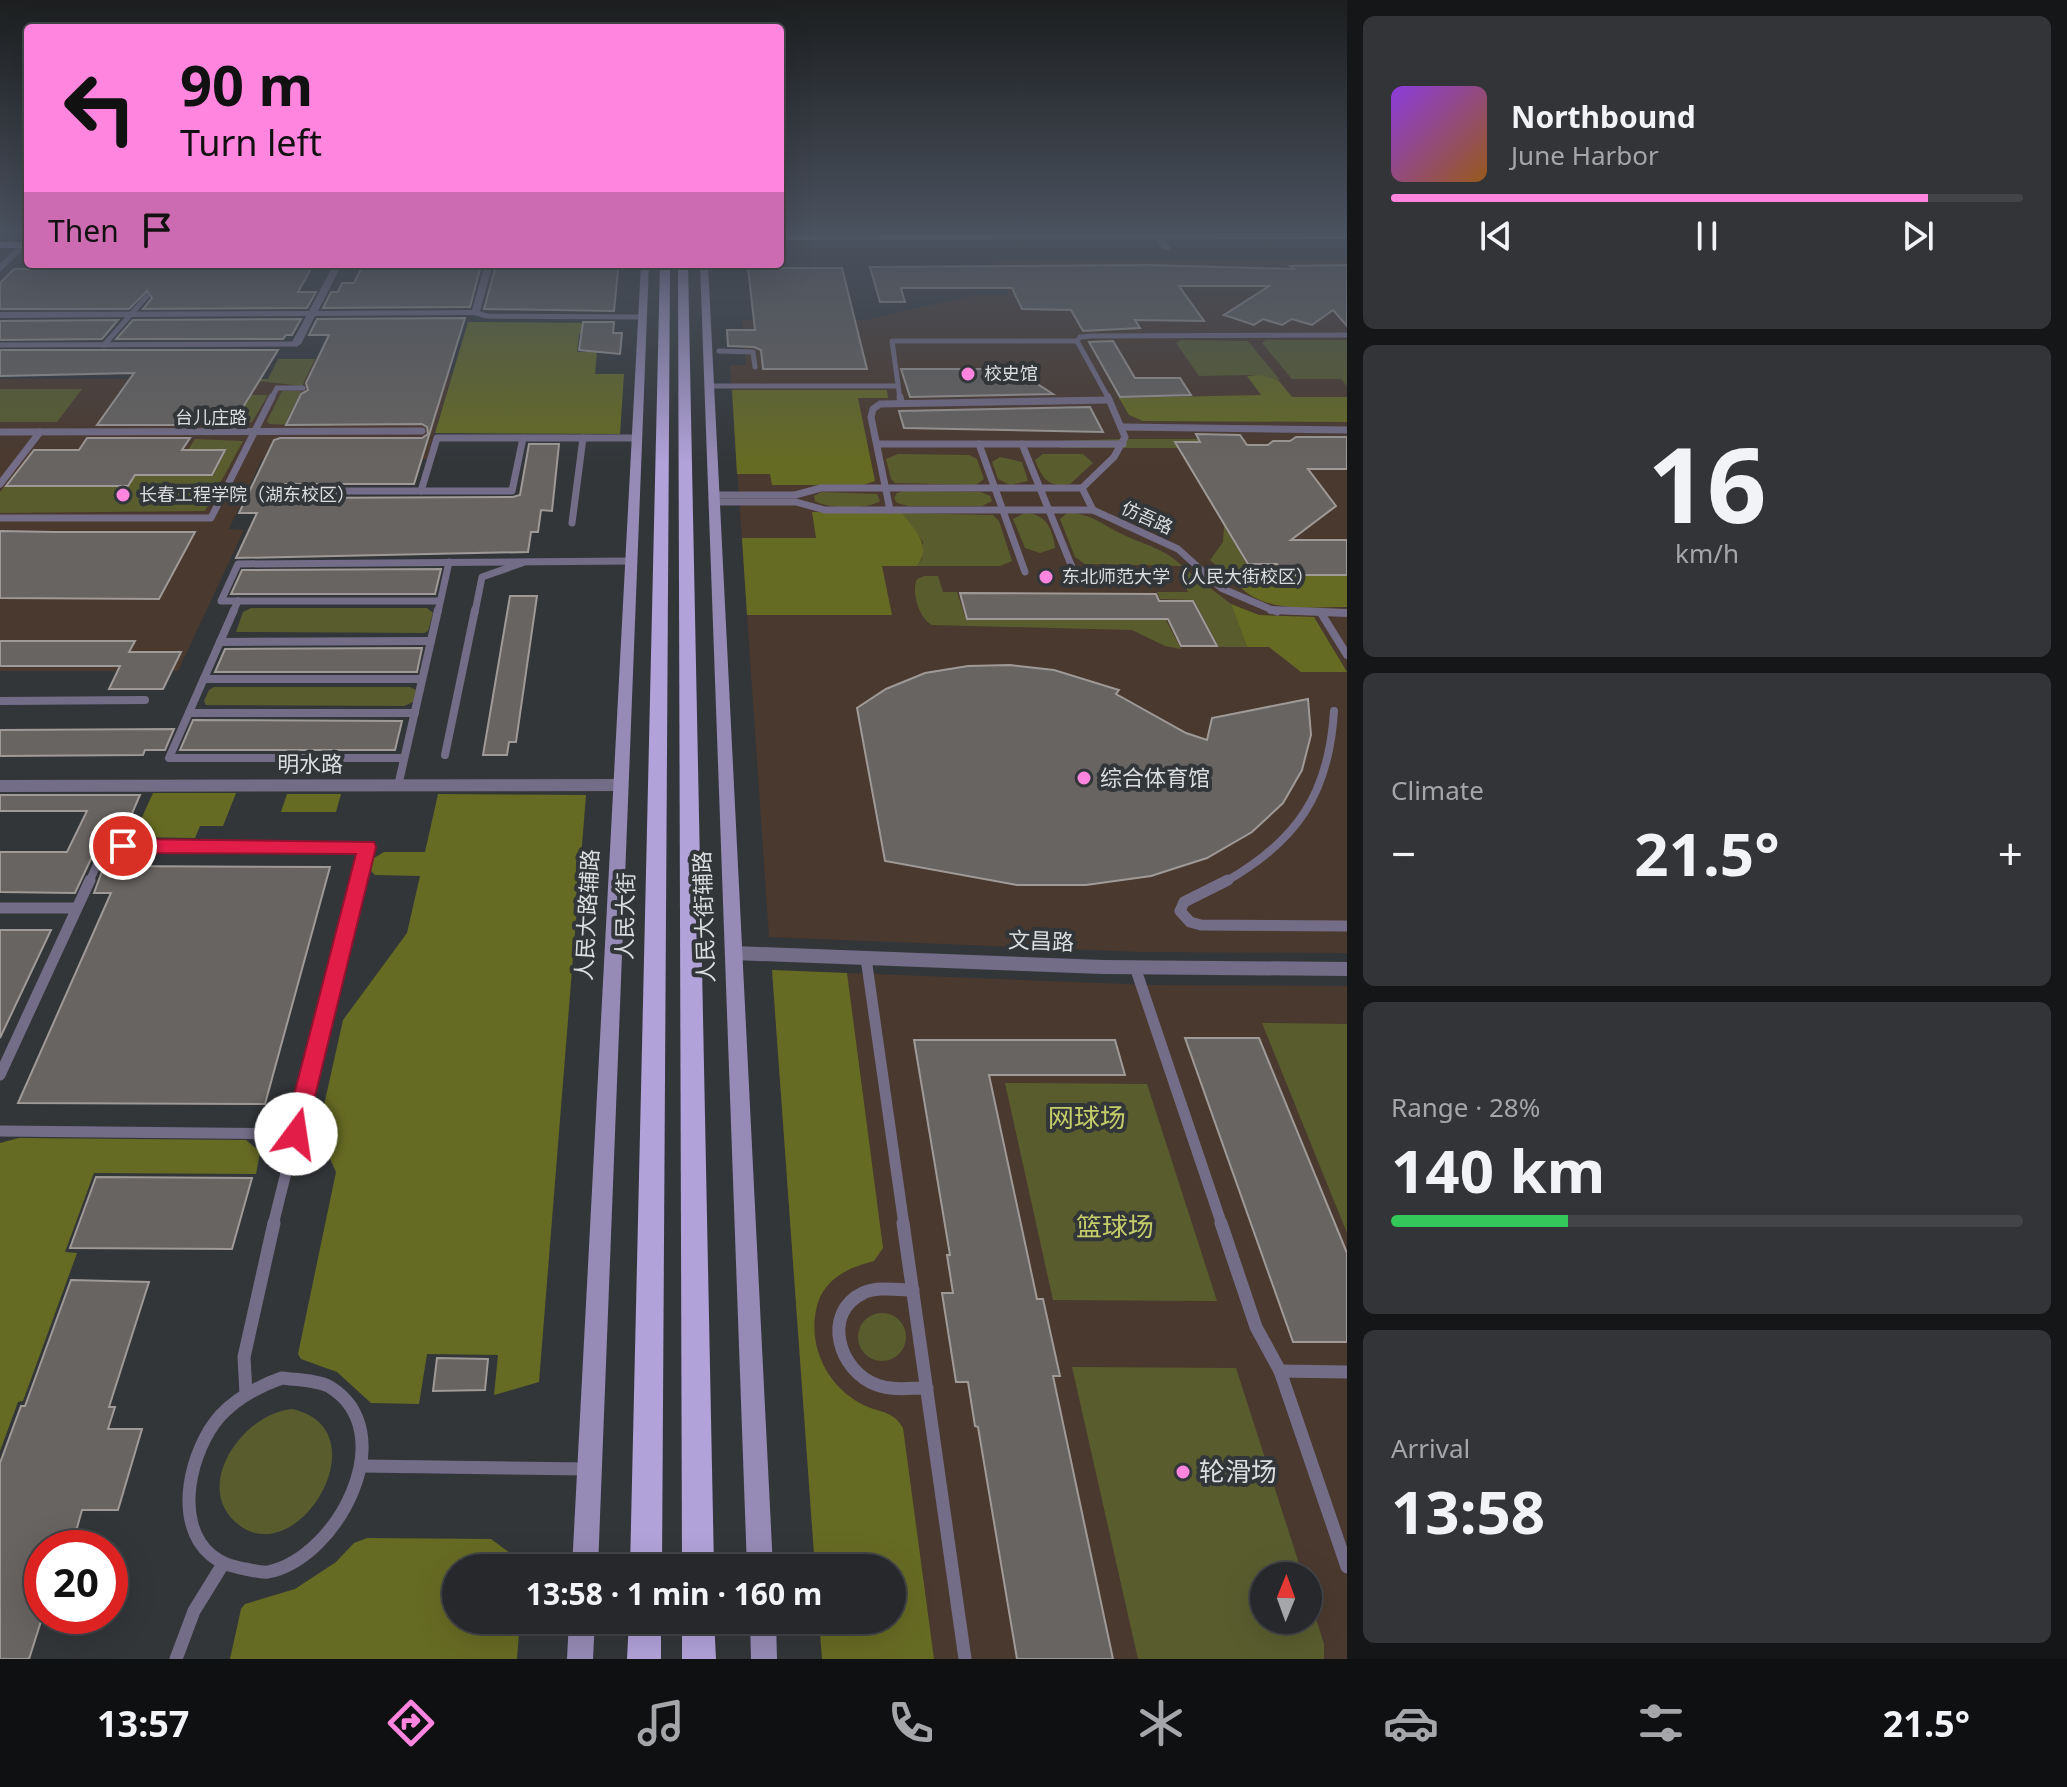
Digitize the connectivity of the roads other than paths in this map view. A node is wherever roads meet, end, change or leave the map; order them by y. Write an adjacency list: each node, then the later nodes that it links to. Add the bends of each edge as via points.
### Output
1 (135, 308): 9 (lane)
2 (315, 308): 10 (street)
3 (477, 308): 8 (street)
4 (642, 308): 12 (main road, 人民大路辅路)
5 (664, 308): 94 (main road, 人民大街)
6 (684, 308): 95 (main road)
7 (706, 308): 20 (main road, 人民大街辅路)
8 (476, 313): 10 (street); 12 (lane)
9 (130, 314): 10 (street); 11 (street); 17 (lane)
10 (312, 314): 15 (street)
11 (0, 315)
12 (642, 317): 33 (main road, 人民大路辅路)
13 (1347, 335): 14 (lane, via 1091,336)
14 (1077, 341): 21 (lane, via 892,341); 23 (lane)
15 (296, 344): 17 (lane)
16 (0, 345): 17 (lane)
17 (104, 345)
18 (719, 351): 19 (lane, via 753,352)
19 (755, 367)
20 (709, 386): 21 (lane); 45 (main road, 人民大街辅路)
21 (898, 386): 24 (lane)
22 (303, 388): 30 (lane, via 277,388)
23 (1109, 400): 24 (lane); 25 (lane)
24 (901, 402): 34 (lane, via 873,409)
25 (1123, 427): 26 (lane); 37 (lane)
26 (1347, 430)
27 (422, 431): 30 (lane, 台儿庄路)
28 (0, 432): 29 (lane, 台儿庄路)
29 (40, 432): 30 (lane, 台儿庄路); 38 (lane)
30 (255, 432): 50 (lane, via 211,518)
31 (523, 438): 32 (lane); 44 (lane, via 437,438); 44 (lane, via 512,491)
32 (583, 438): 33 (lane); 51 (lane)
33 (637, 438): 53 (main road, 人民大路辅路)
34 (878, 444): 35 (lane); 39 (lane)
35 (979, 444): 36 (lane); 40 (lane)
36 (1022, 444): 37 (lane); 41 (lane)
37 (1123, 444): 42 (lane)
38 (0, 484)
39 (885, 488): 40 (lane); 45 (lane); 46 (lane)
40 (995, 488): 41 (lane); 47 (lane)
41 (1040, 488): 42 (lane); 48 (lane)
42 (1082, 488): 49 (lane, 仿吾路)
43 (284, 491): 44 (lane)
44 (421, 491)
45 (714, 498): 46 (lane, via 796,502 825,510); 79 (main road, 人民大街辅路)
46 (890, 510): 47 (lane)
47 (1002, 510): 48 (lane); 55 (lane)
48 (1049, 510): 49 (lane); 56 (lane)
49 (1093, 510): 59 (lane, 仿吾路, via 1178,549 1221,588 1255,605 1277,612)
50 (0, 518)
51 (572, 523)
52 (529, 560): 53 (lane); 54 (lane); 71 (lane, via 482,577)
53 (631, 561): 73 (main road, 人民大路辅路)
54 (449, 562): 57 (lane, via 238,564 221,601); 58 (lane)
55 (1025, 572)
56 (1074, 572)
57 (238, 601): 58 (lane); 62 (lane)
58 (440, 601): 61 (lane)
59 (1321, 613): 60 (lane, 仿吾路); 63 (lane)
60 (1347, 613)
61 (431, 641): 62 (lane); 65 (lane)
62 (220, 642): 64 (lane)
63 (1347, 655)
64 (204, 679): 65 (lane); 69 (lane)
65 (422, 679): 70 (lane)
66 (145, 700): 67 (lane)
67 (0, 701)
68 (1334, 711): 78 (lane, via 1327,774 1306,814 1271,852 1184,902 1180,911 1201,925)
69 (189, 713): 70 (lane); 72 (lane, via 169,758)
70 (415, 713): 72 (lane)
71 (445, 755)
72 (404, 758): 75 (lane)
73 (621, 785): 75 (street, 明水路); 92 (main road, 人民大路辅路)
74 (0, 786): 75 (street, 明水路)
75 (398, 786)
76 (0, 908): 77 (lane)
77 (76, 908): 83 (lane); 85 (lane, via 101,856 123,846 367,847)
78 (1347, 926)
79 (734, 953): 80 (street, 文昌路); 96 (main road, 人民大街辅路)
80 (866, 958): 81 (street, 文昌路); 86 (lane)
81 (1135, 967): 82 (street, 文昌路); 87 (lane, via 1256,1327)
82 (1347, 969)
83 (0, 1075)
84 (0, 1131): 85 (lane)
85 (296, 1134): 90 (lane, via 251,1315 244,1357)
86 (913, 1290): 89 (lane); 89 (lane, via 864,1292 853,1299 839,1323 838,1338 849,1367 861,1378 890,1388)
87 (1280, 1371): 88 (lane); 98 (lane)
88 (1347, 1372)
89 (927, 1388): 108 (lane)
90 (246, 1394): 91 (lane, via 282,1378 319,1381 336,1390 358,1422); 97 (lane, via 202,1443 189,1489 196,1533)
91 (362, 1466): 92 (lane); 97 (lane, via 345,1514 309,1553 265,1571)
92 (589, 1469): 93 (main road, 人民大路辅路)
93 (586, 1554)
94 (646, 1554)
95 (698, 1554)
96 (759, 1554)
97 (223, 1564): 103 (lane, via 194,1611)
98 (1347, 1567)
99 (581, 1634): 104 (main road)
100 (645, 1634): 105 (main road)
101 (698, 1634): 106 (main road)
102 (763, 1634): 107 (main road)
103 (176, 1659)
104 (580, 1659)
105 (644, 1659)
106 (699, 1659)
107 (764, 1659)
108 (965, 1659)

